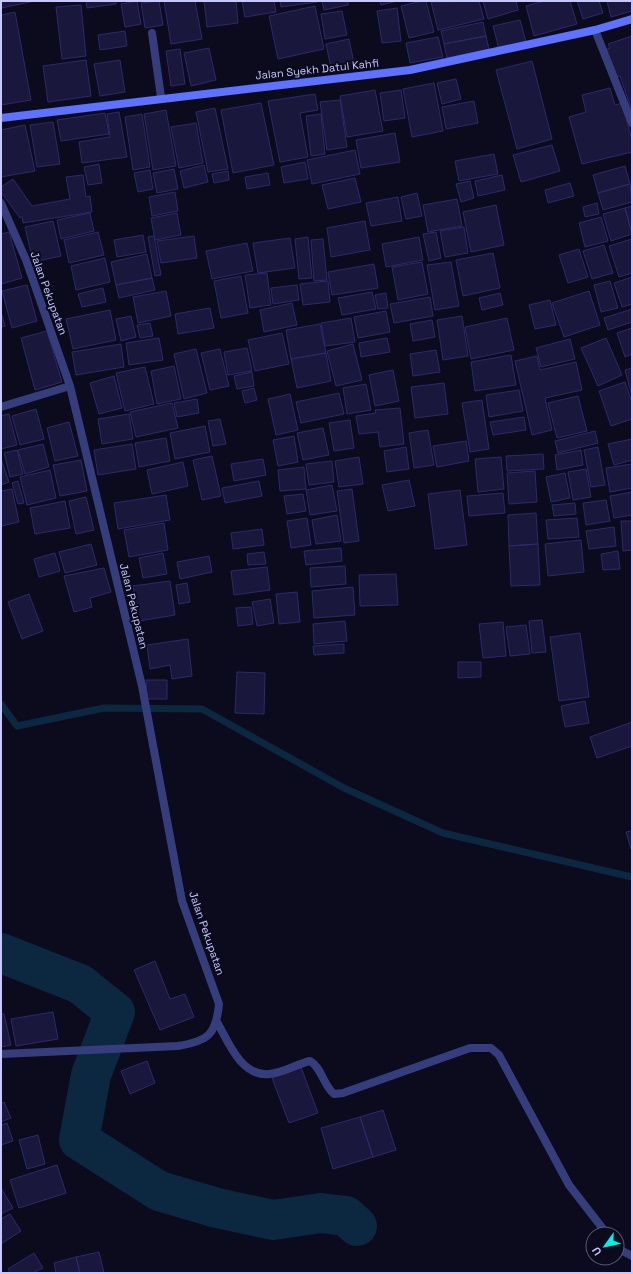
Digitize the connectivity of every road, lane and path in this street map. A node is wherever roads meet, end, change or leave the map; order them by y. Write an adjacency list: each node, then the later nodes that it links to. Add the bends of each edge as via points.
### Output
1 (632, 19): 2 (street, Jalan Syekh Datul Kahfi)
2 (595, 30): 4 (street, Jalan Syekh Datul Kahfi, via 410,70); 6 (street)
3 (152, 33): 4 (street)
4 (161, 98): 5 (street, Jalan Syekh Datul Kahfi)
5 (1, 118)
6 (632, 123)
7 (1, 203): 8 (street, Jalan Pekupatan, via 26,260)
8 (70, 386): 9 (street); 10 (street, Jalan Pekupatan, via 142,686 182,901 219,1004)
9 (1, 407)
10 (217, 1022): 11 (street, via 212,1032 195,1043 178,1046); 12 (street, via 239,1059 249,1069 268,1075 310,1061 315,1064 329,1090 334,1094 470,1048 491,1048 499,1055 569,1185)
11 (1, 1054)
12 (601, 1226)

